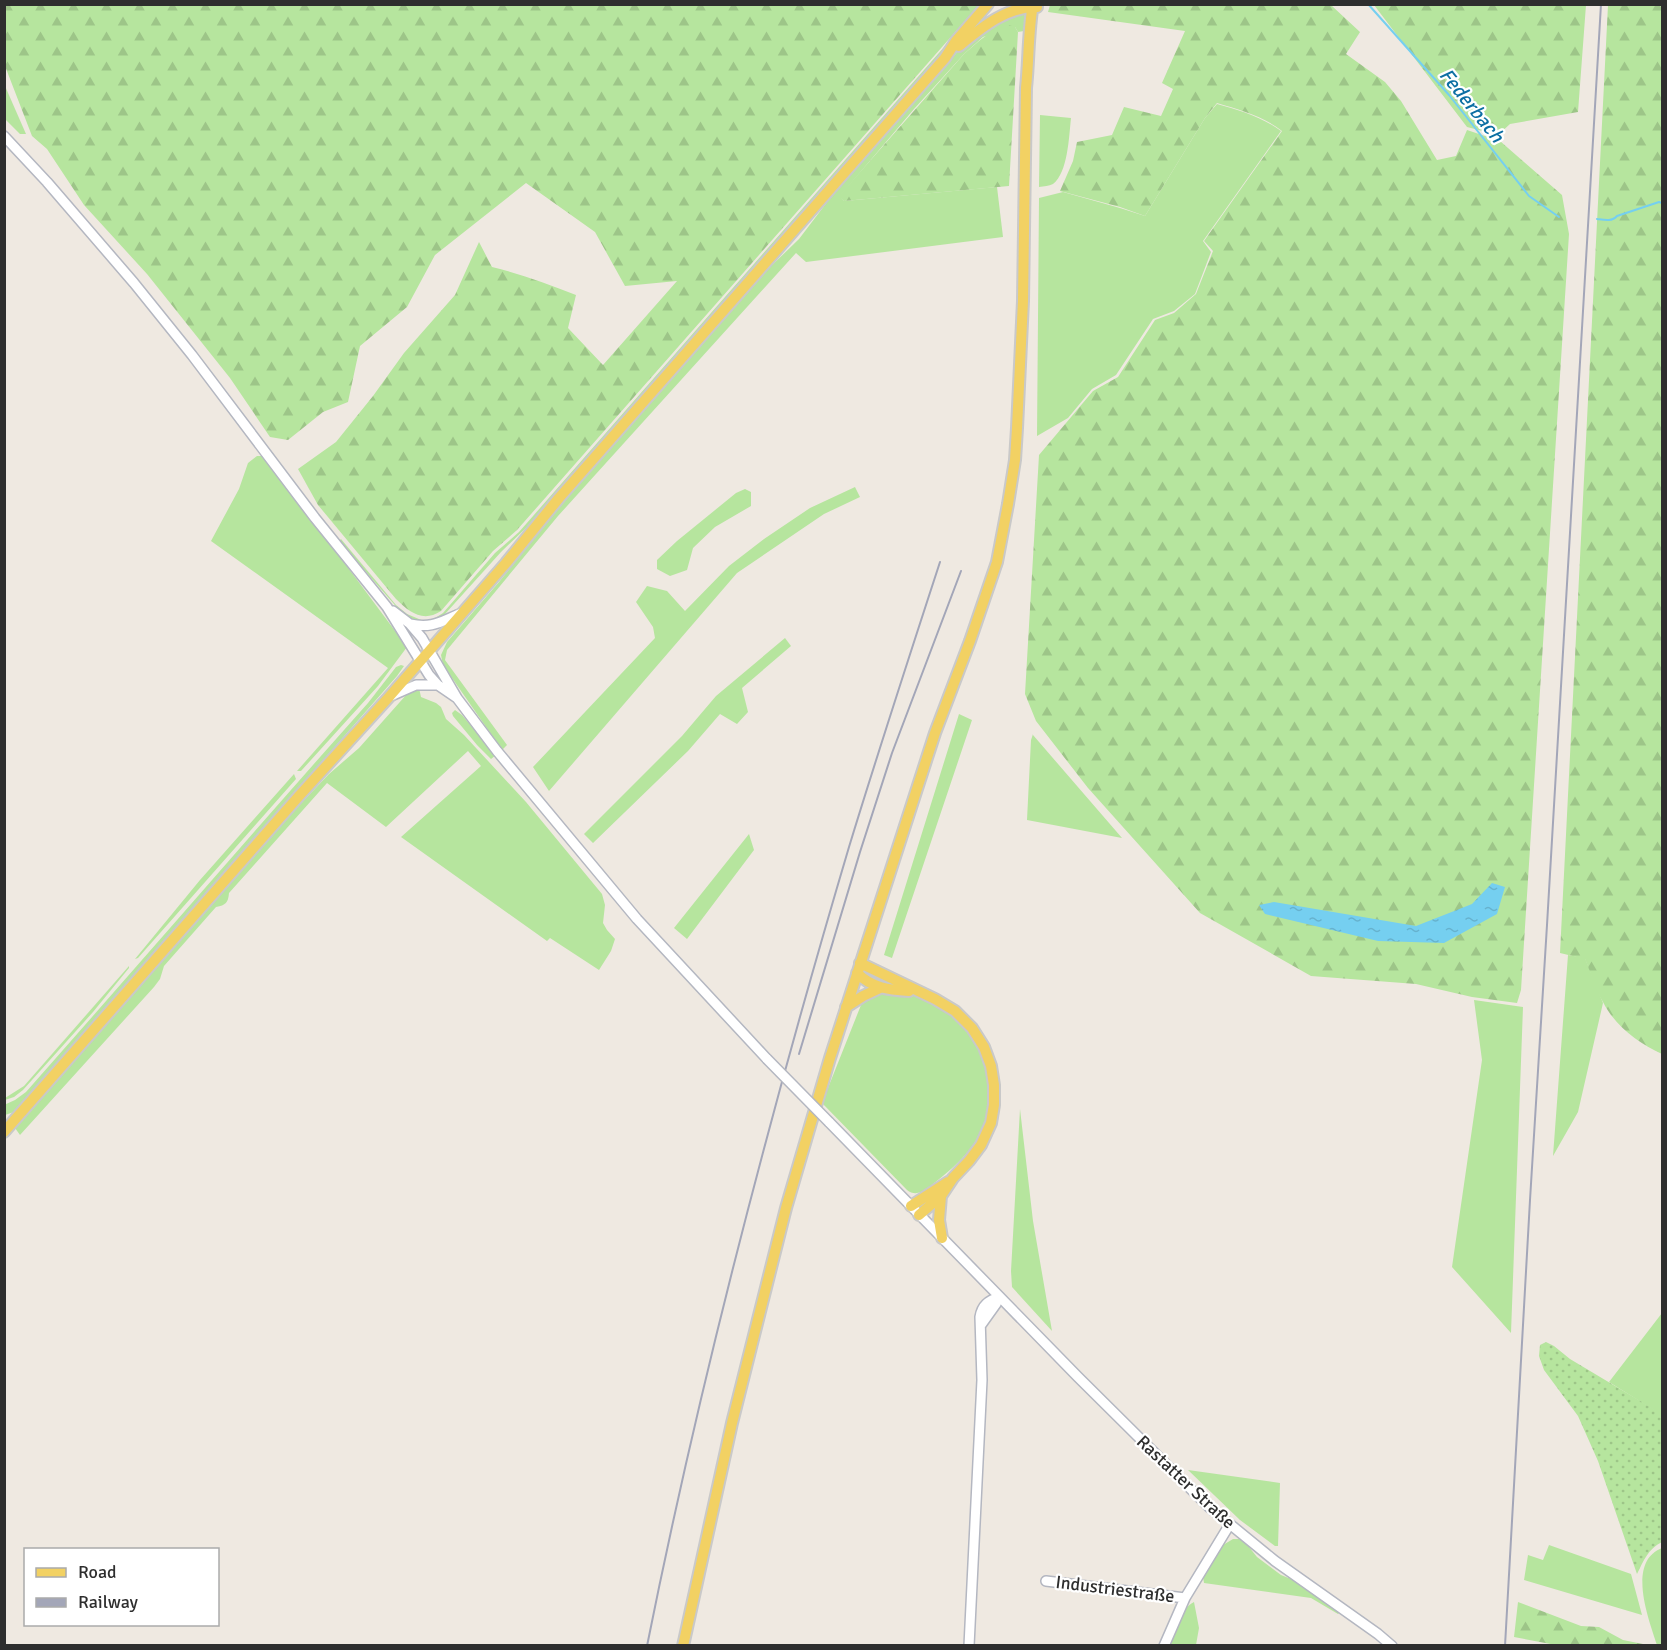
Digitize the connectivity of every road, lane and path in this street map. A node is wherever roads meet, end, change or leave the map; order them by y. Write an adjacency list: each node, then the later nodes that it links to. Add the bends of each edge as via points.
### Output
1 (988, 4): 3 (main road)
2 (1036, 6): 3 (main road, via 993,20); 13 (main road, via 1029,32 1023,301 1015,460 1008,504 997,562 935,733)
3 (945, 58): 6 (main road)
4 (4, 136): 5 (street, via 134,283)
5 (387, 607): 7 (street); 9 (street)
6 (462, 613): 7 (street, via 428,626); 8 (main road)
7 (410, 624): 8 (street)
8 (430, 650): 9 (main road); 12 (street)
9 (420, 661): 10 (street); 11 (main road)
10 (438, 685): 11 (street, via 416,685); 12 (street)
11 (389, 697): 17 (main road)
12 (457, 698): 20 (street, Rastatter Straße, bridge, via 637,919)
13 (859, 968): 14 (main road, via 870,984); 15 (main road); 16 (main road)
14 (880, 988): 15 (main road); 16 (main road)
15 (915, 991): 18 (main road, via 955,1011 972,1028 991,1066 991,1123 981,1145)
16 (846, 1007): 26 (main road, via 786,1208 732,1424)
17 (6, 1127)
18 (953, 1178): 19 (main road); 20 (main road)
19 (941, 1196): 20 (main road); 21 (main road)
20 (915, 1210): 21 (street, Rastatter Straße)
21 (942, 1238): 22 (street, Rastatter Straße)
22 (999, 1297): 23 (street, Rastatter Straße, via 1143,1443); 27 (street, via 981,1324 982,1380)
23 (1230, 1524): 25 (street, Industriestraße); 29 (street, Rastatter Straße)
24 (1046, 1581): 25 (street, Industriestraße)
25 (1185, 1598): 28 (street, Industriestraße)
26 (683, 1646)
27 (969, 1646)
28 (1164, 1646)
29 (1392, 1646)

